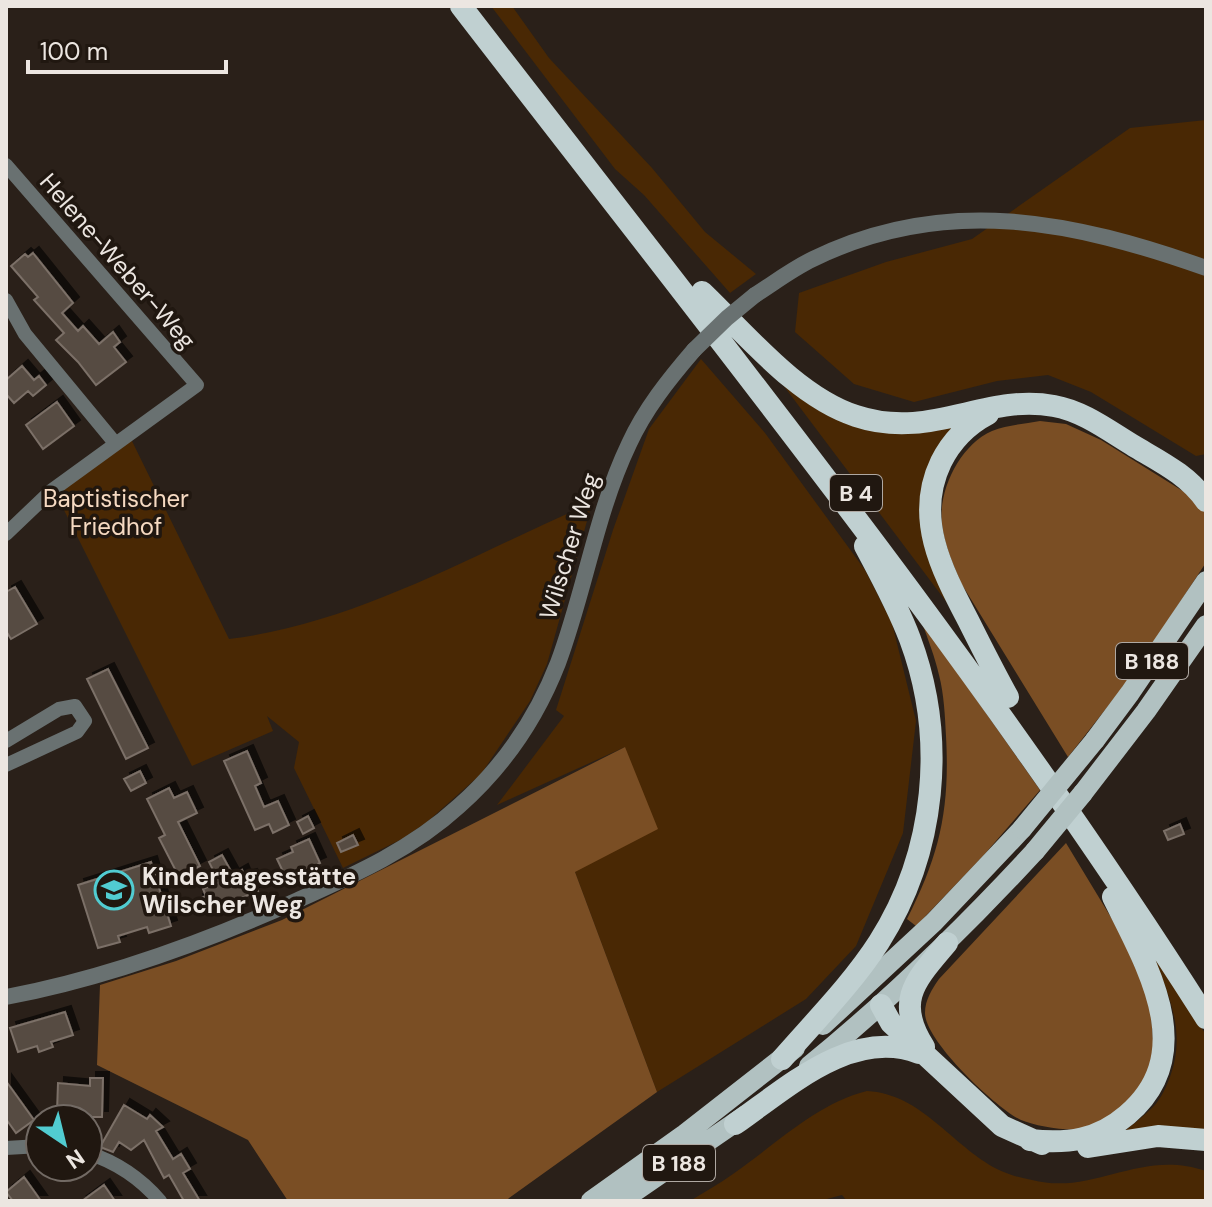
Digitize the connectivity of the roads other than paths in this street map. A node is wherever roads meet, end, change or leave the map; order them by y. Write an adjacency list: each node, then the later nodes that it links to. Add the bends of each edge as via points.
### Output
1 (461, 6): 9 (highway, B 4)
2 (479, 6): 5 (highway, B 4)
3 (6, 165): 8 (street, Helene-Weber-Weg, via 197,385)
4 (1206, 268): 21 (street, Wilscher Weg, bridge, via 1064,226 1000,220 892,231 810,260 727,318 654,400 628,444 609,493 546,690 507,754 460,806 384,860 250,921 139,963)
5 (702, 292): 7 (highway, via 807,390 850,414 914,424); 14 (highway, B 4)
6 (6, 300): 8 (street, via 25,334)
7 (1011, 405): 10 (highway, via 1043,404 1072,411); 14 (highway, via 981,418 954,441 936,473 929,506 941,566)
8 (115, 443): 11 (street, via 51,491)
9 (823, 472): 17 (highway, B 4); 24 (highway, via 910,639 928,712 932,772 920,846 900,902 852,978)
10 (1201, 489)
11 (6, 534)
12 (1206, 581): 19 (main road, B 188, bridge, via 1095,740 1022,829)
13 (1206, 625): 18 (main road, B 188, bridge, via 1035,851)
14 (1008, 697): 20 (highway, B 4)
15 (6, 741): 16 (street, via 59,709 75,706 85,721 77,732)
16 (6, 765)
17 (1076, 820): 23 (highway, B 4); 27 (highway, via 1150,977 1161,1010 1164,1055 1144,1100 1117,1123 1070,1142)
18 (947, 943): 22 (main road, B 188); 25 (highway, via 916,981 910,997 911,1022)
19 (888, 967): 22 (main road, via 879,991); 24 (main road, B 188)
20 (1206, 992)
21 (6, 997)
22 (881, 1005): 25 (highway, via 891,1023); 26 (main road, B 188)
23 (1206, 1018)
24 (782, 1059): 31 (main road, B 188)
25 (931, 1059): 26 (highway, via 890,1045 867,1046 786,1088); 27 (highway, via 1002,1126)
26 (735, 1124): 32 (main road, B 188)
27 (1030, 1140): 28 (highway, via 1058,1147 1158,1136)
28 (1206, 1140)
29 (104, 1159): 30 (street, via 131,1174)
30 (160, 1201)
31 (591, 1201)
32 (621, 1201)

